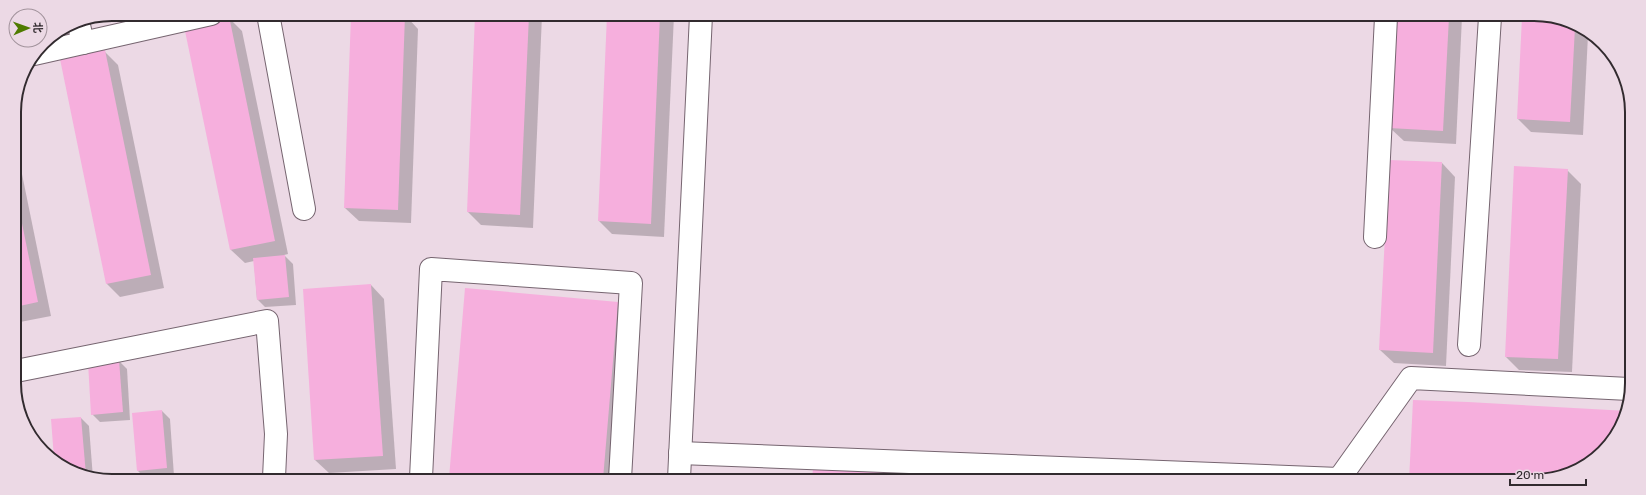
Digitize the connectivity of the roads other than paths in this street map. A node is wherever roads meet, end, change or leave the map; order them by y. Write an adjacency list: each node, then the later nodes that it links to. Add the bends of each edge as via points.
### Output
1 (180, 21): 7 (street)
2 (269, 21): 9 (street)
3 (701, 21): 14 (street)
4 (1386, 21): 10 (street)
5 (1490, 21): 11 (street)
6 (79, 27): 7 (street)
7 (83, 43): 8 (street)
8 (43, 52)
9 (304, 209)
10 (1375, 238)
11 (1469, 344)
12 (21, 370): 15 (street, via 267,321 276,434)
13 (1625, 389): 20 (street, via 1411,378)
14 (680, 453): 18 (street); 19 (street)
15 (274, 474)
16 (421, 474): 17 (street, via 431,269 631,283)
17 (620, 474)
18 (679, 474)
19 (1234, 474)
20 (1342, 474)

